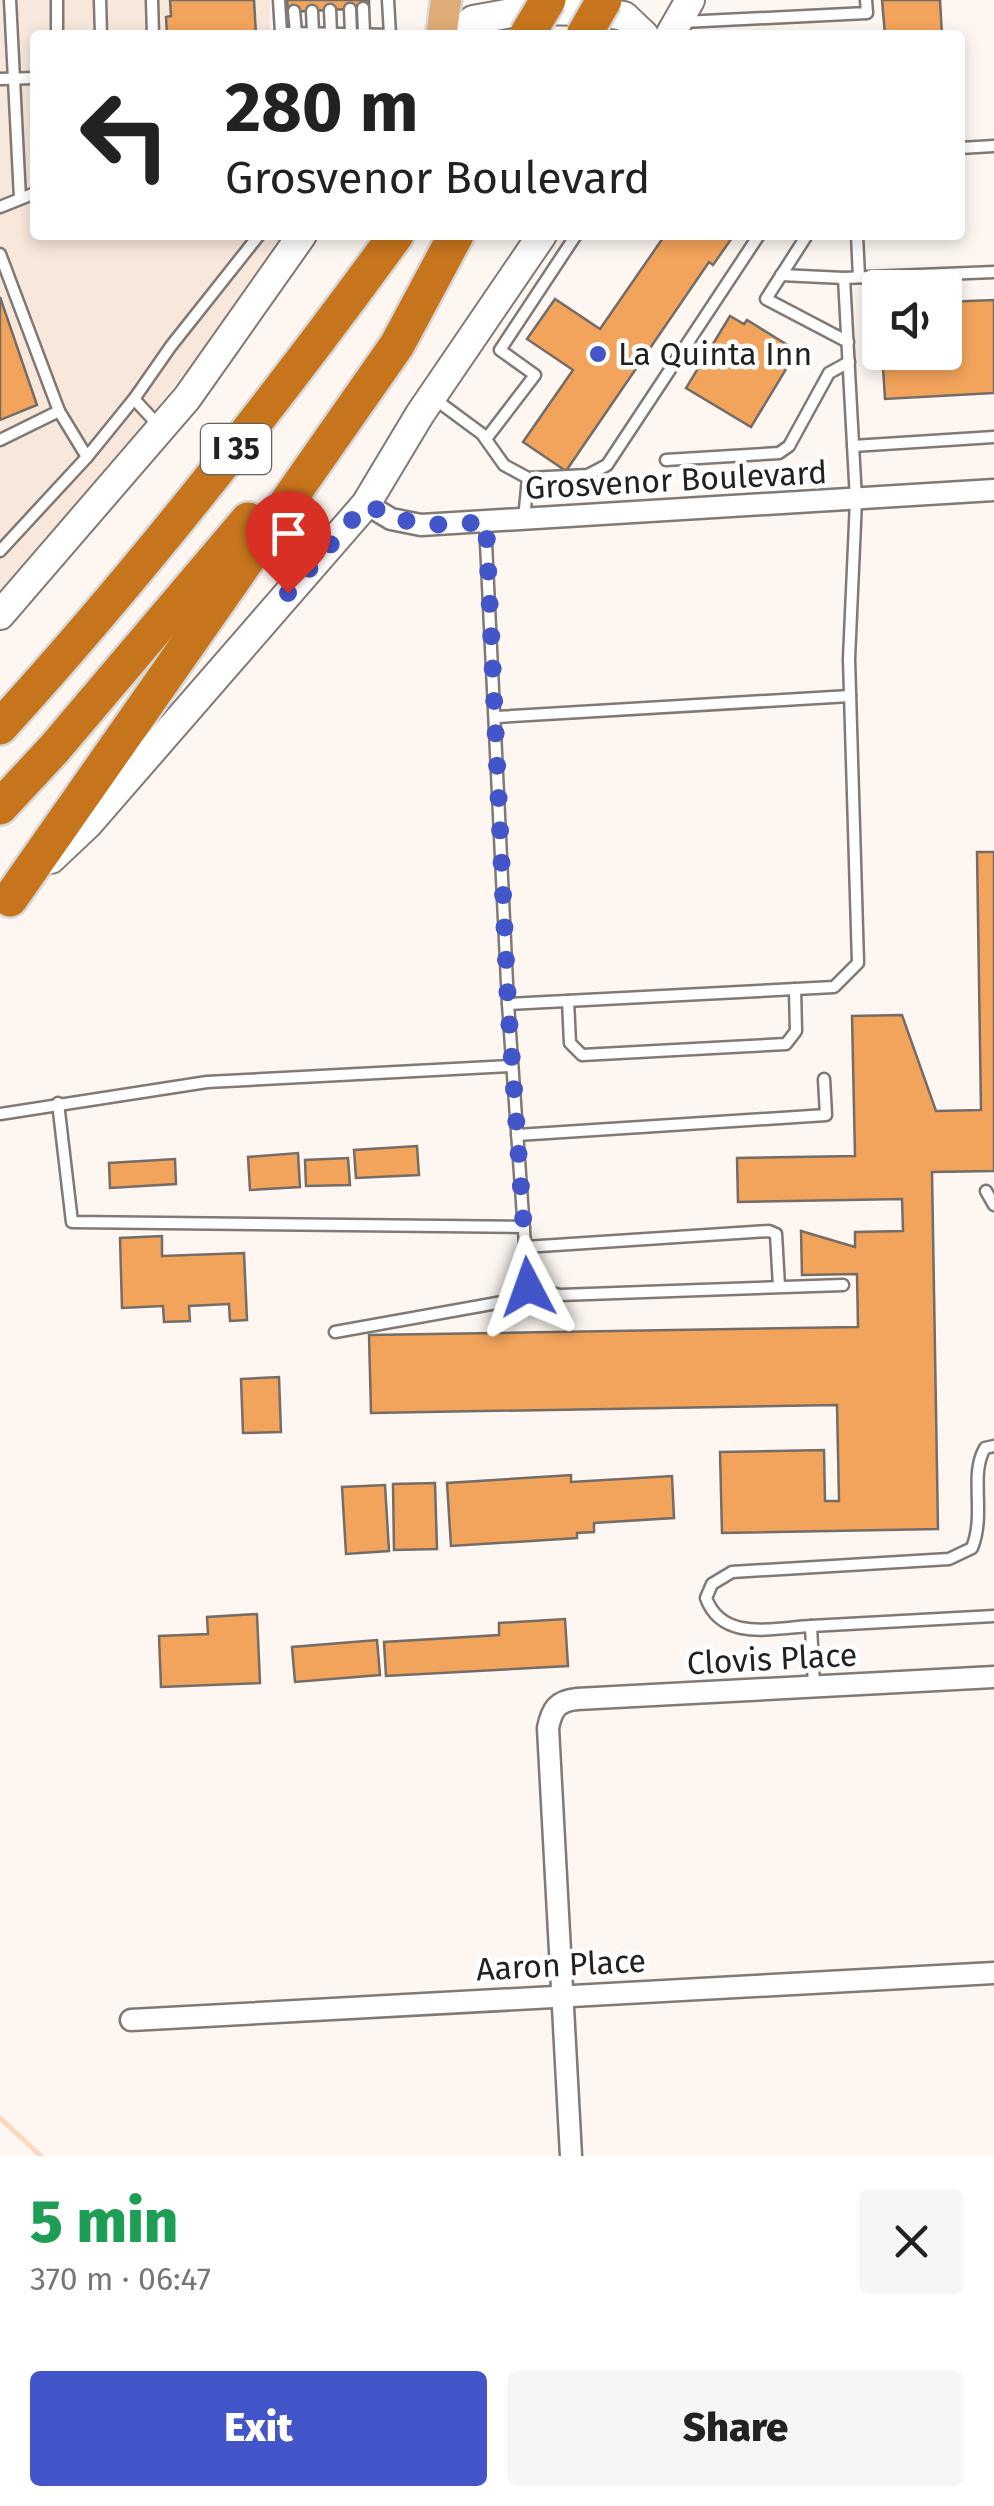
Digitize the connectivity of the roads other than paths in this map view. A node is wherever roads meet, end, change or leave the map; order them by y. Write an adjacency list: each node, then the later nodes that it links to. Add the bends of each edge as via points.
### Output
1 (10, 0): 34 (lane)
2 (56, 0): 18 (lane)
3 (100, 0): 19 (lane)
4 (152, 0): 20 (lane)
5 (278, 0): 21 (lane)
6 (388, 0): 27 (lane)
7 (446, 0): 28 (main road)
8 (460, 0): 29 (main road)
9 (548, 0): 31 (highway, bridge)
10 (604, 0): 32 (highway, bridge)
11 (866, 0): 17 (lane, via 867,14)
12 (363, 8): 26 (lane)
13 (350, 9): 25 (lane)
14 (312, 10): 23 (lane)
15 (330, 10): 24 (lane)
16 (294, 11): 22 (lane)
17 (679, 19)
18 (58, 30)
19 (102, 30)
20 (153, 30)
21 (280, 30)
22 (296, 30)
23 (313, 30)
24 (331, 30)
25 (351, 30)
26 (364, 30)
27 (390, 30)
28 (446, 30)
29 (448, 30)
30 (454, 30): 33 (main road, via 528,10 624,16)
31 (530, 30)
32 (587, 30)
33 (639, 30)
34 (14, 78): 35 (lane); 36 (lane); 40 (lane)
35 (30, 78)
36 (0, 79)
37 (994, 146): 38 (lane)
38 (965, 148)
39 (30, 195): 40 (lane)
40 (20, 198): 41 (lane)
41 (0, 207)
42 (254, 240): 60 (lane)
43 (299, 240): 62 (main road)
44 (392, 240): 77 (highway, I 35, via 227,461)
45 (451, 240): 82 (highway, I 35, via 247,521)
46 (452, 240): 83 (highway, via 397,345)
47 (539, 240): 59 (main road)
48 (573, 240): 64 (lane, via 500,350 536,375)
49 (756, 240): 69 (lane, via 607,465 588,476)
50 (804, 240): 54 (lane)
51 (857, 240): 55 (lane)
52 (0, 254): 61 (lane)
53 (994, 272): 55 (lane)
54 (781, 276): 56 (lane); 57 (lane, via 766,299)
55 (859, 277): 56 (lane)
56 (844, 278): 57 (lane)
57 (848, 342): 58 (lane)
58 (848, 362): 66 (lane); 68 (lane, via 829,372 779,453)
59 (432, 397): 64 (lane); 72 (main road)
60 (134, 398): 62 (lane); 67 (lane)
61 (59, 410): 65 (lane); 67 (lane)
62 (162, 429): 76 (main road)
63 (994, 437): 66 (lane)
64 (486, 439): 69 (lane, via 504,465)
65 (0, 440)
66 (853, 446): 71 (lane)
67 (87, 456): 75 (lane)
68 (666, 460)
69 (528, 478): 73 (lane)
70 (994, 490): 71 (street, Grosvenor Boulevard)
71 (856, 500): 73 (street, Grosvenor Boulevard); 78 (lane)
72 (366, 504): 74 (street, Grosvenor Boulevard, via 391,519 421,525); 83 (main road, via 88,824)
73 (524, 520): 74 (street, Grosvenor Boulevard)
74 (486, 522): 80 (lane)
75 (0, 550)
76 (0, 615)
77 (65, 656): 79 (highway); 81 (highway, I 35)
78 (850, 696): 80 (lane); 84 (lane, via 858,963 834,987)
79 (0, 710)
80 (497, 717): 86 (lane)
81 (0, 727)
82 (0, 807)
83 (5, 904)
84 (795, 989): 85 (lane); 85 (lane, via 796,1031 786,1044 582,1055 570,1044)
85 (568, 1001): 86 (lane)
86 (508, 1004): 87 (lane)
87 (512, 1066): 89 (lane, via 207,1082); 91 (lane)
88 (824, 1079): 91 (lane, via 826,1115)
89 (58, 1104): 90 (lane); 94 (lane, via 72,1222)
90 (0, 1114)
91 (517, 1135): 94 (lane)
92 (986, 1191): 93 (lane)
93 (994, 1205)
94 (524, 1226): 95 (lane)
95 (525, 1247): 97 (lane, via 770,1231 776,1234); 98 (lane)
96 (843, 1285): 97 (lane)
97 (779, 1286): 98 (lane, via 560,1295)
98 (528, 1287): 99 (lane, via 508,1301)
99 (335, 1332)
100 (994, 1446): 102 (lane, via 979,1458 980,1528 972,1548 949,1559 732,1572 712,1584 706,1598 726,1625)
101 (994, 1616): 102 (lane)
102 (811, 1626): 104 (lane)
103 (994, 1677): 104 (street, Clovis Place)
104 (814, 1686): 106 (street, Clovis Place, via 564,1700 554,1707 548,1728)
105 (994, 1973): 106 (street, Aaron Place)
106 (565, 1994): 107 (street, Aaron Place); 108 (street)
107 (132, 2020)
108 (571, 2156)

